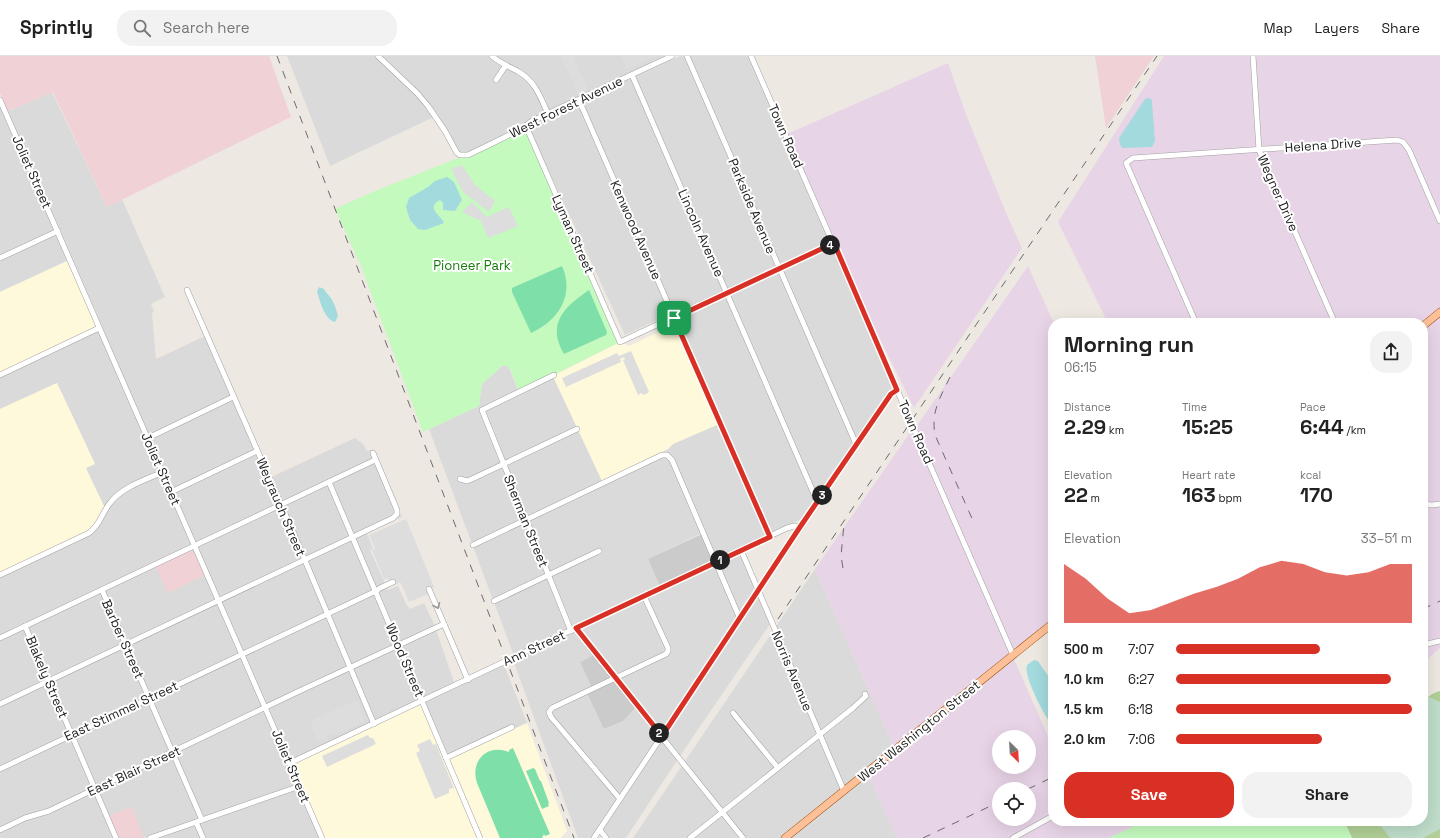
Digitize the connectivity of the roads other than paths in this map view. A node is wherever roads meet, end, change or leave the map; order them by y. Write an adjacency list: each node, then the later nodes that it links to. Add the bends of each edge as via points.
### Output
1 (378, 56): 13 (street, West Forest Avenue, via 421,97 460,155 468,155)
2 (492, 56): 7 (street)
3 (672, 56): 8 (street, West Forest Avenue)
4 (687, 56): 19 (street, Parkside Avenue)
5 (751, 56): 17 (street, Town Road)
6 (1253, 56): 14 (street, Wegner Drive)
7 (506, 65): 9 (street); 12 (street, via 524,75 532,84)
8 (632, 75): 11 (street, West Forest Avenue); 21 (street, Lincoln Avenue)
9 (496, 80)
10 (0, 100): 16 (street, Joliet Street)
11 (579, 100): 12 (street, West Forest Avenue); 23 (street, Kenwood Avenue)
12 (548, 114): 13 (street, West Forest Avenue)
13 (526, 126): 23 (street, Lyman Street, via 620,342)
14 (1259, 150): 15 (street, Helena Drive, via 1403,142); 24 (street, Helena Drive, via 1133,158 1126,163); 25 (street, Wegner Drive)
15 (1440, 220)
16 (58, 231): 18 (street); 27 (street, Joliet Street)
17 (834, 243): 19 (street); 30 (street, Town Road)
18 (1, 256)
19 (780, 269): 21 (street); 34 (street, Parkside Avenue)
20 (187, 290): 31 (street, Weyrauch Street)
21 (727, 293): 23 (street); 43 (street, Lincoln Avenue)
22 (1440, 312): 26 (main road)
23 (674, 318): 50 (street, Kenwood Avenue)
24 (1194, 318)
25 (1333, 318)
26 (1428, 322)
27 (100, 328): 28 (street); 33 (street, Joliet Street)
28 (0, 375)
29 (554, 376): 38 (street, Sherman Street, via 482,410)
30 (897, 390): 34 (street, via 891,394); 79 (street, Town Road)
31 (233, 397): 33 (street); 35 (street, Weyrauch Street)
32 (577, 429): 38 (street)
33 (148, 438): 39 (street, Joliet Street)
34 (856, 444): 43 (street)
35 (257, 451): 42 (street); 45 (street, Weyrauch Street)
36 (373, 453): 37 (street)
37 (375, 460): 41 (street); 49 (street, via 397,514)
38 (504, 464): 40 (street, via 466,481); 47 (street, Sherman Street)
39 (163, 472): 42 (street, Joliet Street); 57 (street, via 116,496 89,533)
40 (460, 479)
41 (329, 482): 45 (street); 49 (street, Wood Street)
42 (171, 492): 52 (street, Joliet Street)
43 (818, 501): 48 (street)
44 (1440, 504): 46 (street)
45 (280, 505): 52 (street); 55 (street, Weyrauch Street)
46 (1428, 505)
47 (526, 520): 51 (street); 56 (street, via 662,455 667,455 672,460); 58 (street, Sherman Street)
48 (800, 527): 50 (street, Ann Street, via 794,526); 63 (street)
49 (352, 537): 55 (street); 62 (street, Wood Street)
50 (770, 537): 53 (street, Ann Street)
51 (473, 545)
52 (195, 546): 61 (street); 65 (street, Joliet Street)
53 (741, 550): 56 (street, Ann Street); 63 (street, Norris Avenue)
54 (599, 551): 58 (street)
55 (304, 560): 65 (street); 67 (street, Weyrauch Street)
56 (715, 562): 64 (street, Ann Street); 68 (street)
57 (0, 575)
58 (548, 575): 66 (street); 72 (street, Sherman Street)
59 (393, 582): 62 (street, East Stimmel Street)
60 (429, 589): 69 (street, one-way to 69)
61 (102, 590): 70 (street); 75 (street, Barber Street)
62 (376, 591): 67 (street, East Stimmel Street); 77 (street, Wood Street)
63 (758, 592): 68 (street); 93 (street, Norris Avenue)
64 (644, 596): 72 (street, Ann Street); 81 (street, via 668,648 667,653)
65 (219, 600): 75 (street); 78 (street, Joliet Street)
66 (494, 601)
67 (327, 614): 78 (street, East Stimmel Street); 80 (street, Weyrauch Street)
68 (740, 619): 94 (street)
69 (444, 624): 77 (street, East Blair Street); 82 (street)
70 (25, 626): 73 (street); 83 (street, Blakely Street)
71 (1048, 627): 79 (main road, West Washington Street)
72 (574, 630): 81 (street, Sherman Street); 82 (street, Ann Street)
73 (0, 638)
74 (1440, 641): 76 (street)
75 (126, 644): 83 (street); 85 (street, Barber Street)
76 (1428, 644)
77 (398, 646): 80 (street, East Blair Street); 86 (street, Wood Street)
78 (242, 654): 85 (street, East Stimmel Street); 88 (street, Joliet Street)
79 (1014, 655): 102 (main road, West Washington Street)
80 (350, 668): 88 (street, East Blair Street); 90 (street, Weyrauch Street)
81 (615, 678): 94 (street, Sherman Street); 103 (street, via 552,708 549,712)
82 (468, 680): 86 (street, Ann Street)
83 (48, 681): 87 (street); 92 (street, Blakely Street)
84 (865, 694): 93 (street, via 866,696 853,708)
85 (149, 698): 92 (street, East Stimmel Street); 95 (street, Barber Street)
86 (422, 701): 90 (street, Ann Street); 96 (street, Wood Street)
87 (0, 704)
88 (266, 708): 95 (street, East Blair Street); 97 (street, Joliet Street)
89 (733, 713): 98 (street)
90 (374, 724): 97 (street, Ann Street)
91 (512, 727): 96 (street)
92 (72, 735): 99 (street, East Stimmel Street); 101 (street, Blakely Street)
93 (820, 735): 98 (street); 102 (street, Norris Avenue)
94 (662, 736): 103 (street); 104 (street, Sherman Street)
95 (172, 752): 101 (street, East Blair Street); 106 (street, Barber Street)
96 (446, 758): 114 (street, Wood Street)
97 (290, 763): 100 (street, Joliet Street)
98 (778, 768): 104 (street)
99 (0, 769)
100 (300, 786): 106 (street); 113 (street, Joliet Street)
101 (95, 789): 108 (street, East Blair Street); 110 (street, Blakely Street)
102 (844, 791): 119 (main road, West Washington Street)
103 (620, 799): 109 (street)
104 (722, 812): 117 (street); 118 (street, Sherman Street)
105 (1048, 819): 120 (street)
106 (202, 820): 107 (street)
107 (196, 822): 111 (street); 112 (street)
108 (0, 830)
109 (600, 830): 115 (street); 116 (street)
110 (116, 838)
111 (150, 838)
112 (203, 838)
113 (322, 838)
114 (480, 838)
115 (594, 838)
116 (606, 838)
117 (690, 838)
118 (743, 838)
119 (785, 838)
120 (1013, 838)

